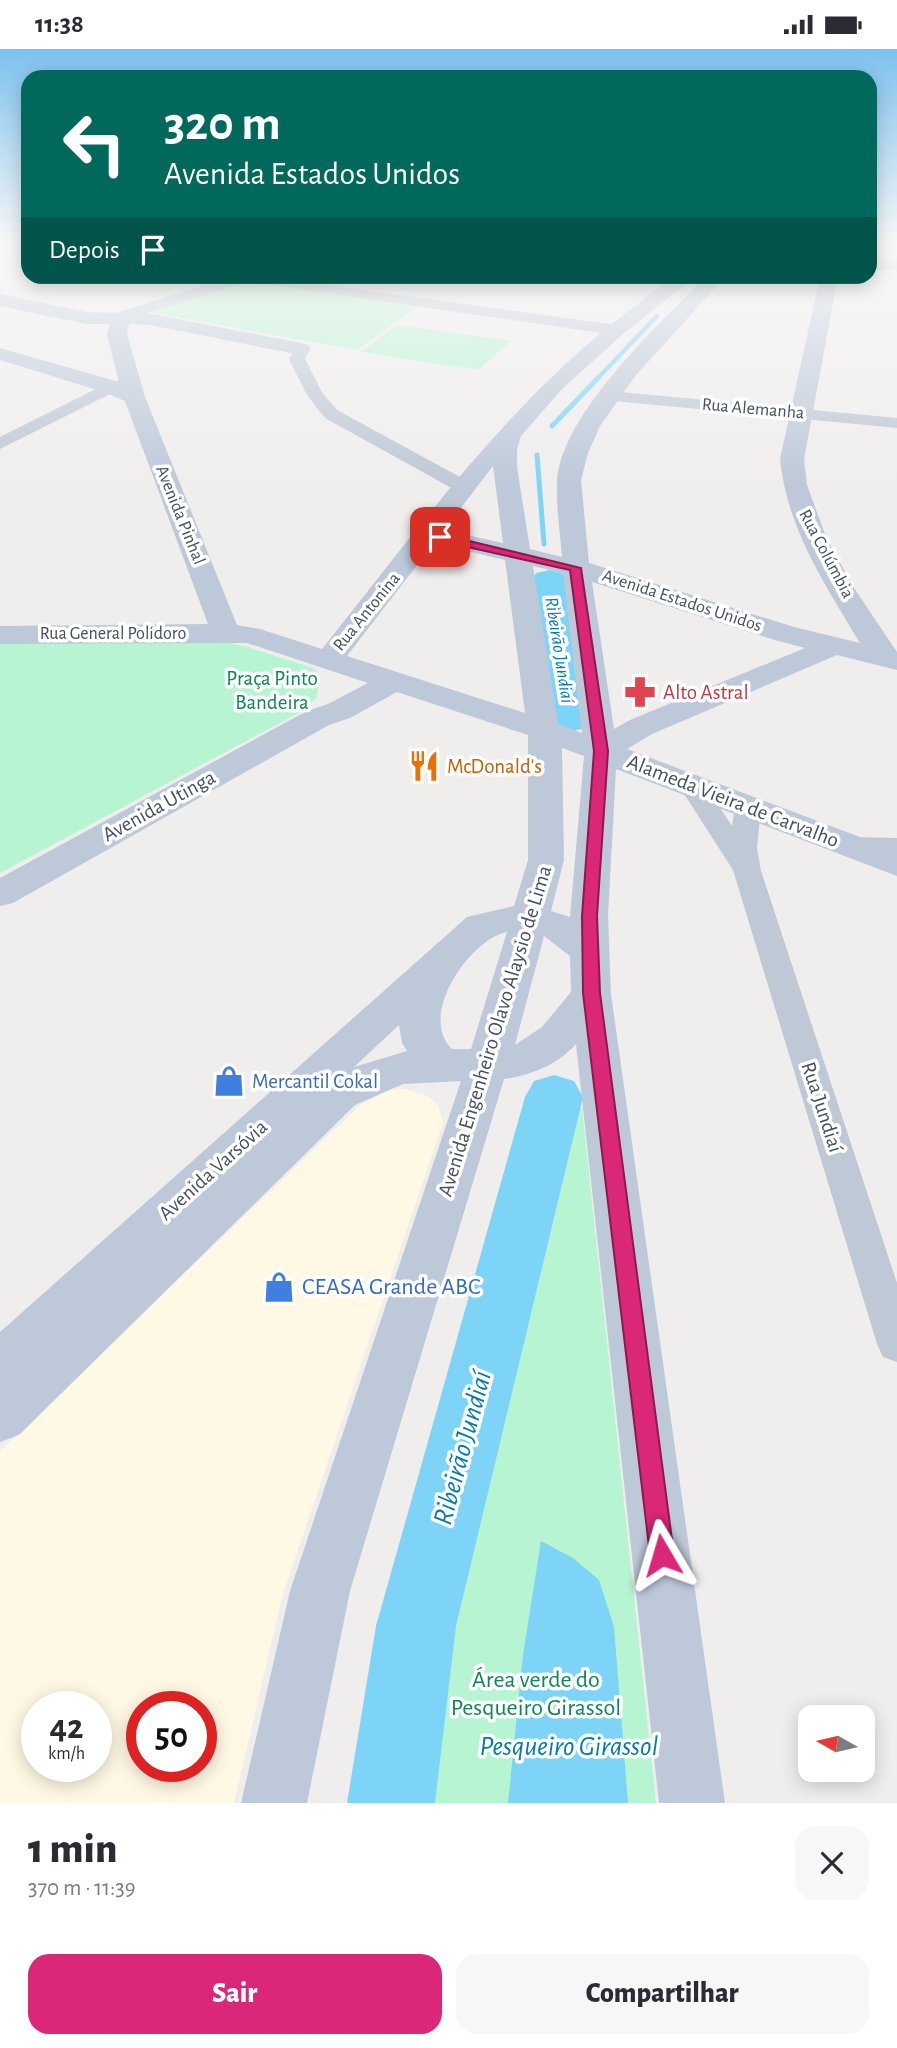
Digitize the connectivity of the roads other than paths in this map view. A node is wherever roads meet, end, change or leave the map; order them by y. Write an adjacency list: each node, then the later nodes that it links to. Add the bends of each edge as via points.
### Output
1 (120, 324): 10 (main road, Avenida Pinhal)
2 (174, 324): 8 (main road)
3 (573, 324): 7 (street)
4 (624, 324): 7 (main road)
5 (672, 324): 13 (main road)
6 (819, 324): 14 (main road, Rua Colúmbia)
7 (616, 330): 16 (main road, via 570,370)
8 (301, 349): 19 (street, via 297,353 302,370 320,404 331,414)
9 (0, 354): 11 (main road)
10 (122, 357): 11 (main road, via 112,371); 12 (main road, Avenida Pinhal)
11 (80, 378): 12 (main road)
12 (125, 389): 18 (street); 23 (main road, Avenida Pinhal)
13 (610, 396): 14 (street, Rua Alemanha); 17 (main road)
14 (801, 413): 15 (street, Rua Alemanha); 27 (main road, Rua Colúmbia, via 792,459 802,512 817,544)
15 (897, 423)
16 (533, 427): 17 (main road); 19 (main road, Rua Antonina, via 493,450); 21 (main road, Avenida Engenheiro Olavo Alaysio de Lima, via 505,449)
17 (588, 430): 22 (main road, via 570,467)
18 (0, 444)
19 (464, 487): 20 (main road, Rua Antonina)
20 (426, 539): 21 (main road, Avenida Estados Unidos, via 446,538); 26 (main road, Rua Antonina)
21 (516, 552): 22 (main road, Avenida Estados Unidos); 30 (main road, Avenida Engenheiro Olavo Alaysio de Lima)
22 (576, 568): 25 (main road, Avenida Estados Unidos); 31 (main road)
23 (226, 633): 24 (main road, Rua General Polidoro); 26 (main road, via 250,635)
24 (0, 635)
25 (832, 647): 27 (main road, Avenida Estados Unidos); 31 (main road, via 641,727)
26 (329, 660): 28 (main road, Alameda Vieira de Carvalho); 29 (main road, via 332,691)
27 (891, 660)
28 (395, 681): 29 (main road, Avenida Utinga); 30 (main road, Alameda Vieira de Carvalho)
29 (318, 718): 38 (main road, Avenida Utinga)
30 (543, 729): 31 (main road, Alameda Vieira de Carvalho); 39 (main road, Avenida Engenheiro Olavo Alaysio de Lima, via 548,774 546,860)
31 (601, 751): 32 (main road, Alameda Vieira de Carvalho); 41 (main road)
32 (692, 786): 33 (main road, Alameda Vieira de Carvalho); 37 (street, Rua Jundiaí)
33 (748, 807): 34 (main road, Alameda Vieira de Carvalho); 37 (street, Rua Jundiaí, via 743,848)
34 (851, 846): 35 (street); 36 (main road, Alameda Vieira de Carvalho)
35 (897, 847)
36 (897, 864)
37 (747, 871): 43 (street, Rua Jundiaí)
38 (0, 894)
39 (531, 919): 40 (main road, Avenida Varsóvia, via 500,918 481,926); 41 (main road, via 573,936); 42 (main road, Avenida Engenheiro Olavo Alaysio de Lima)
40 (439, 963): 42 (main road, via 423,999 421,1043 431,1056); 44 (main road, Avenida Varsóvia)
41 (590, 972): 42 (main road, Avenida Varsóvia, via 568,1025 542,1050 520,1060); 47 (main road)
42 (464, 1065): 45 (main road, Avenida Varsóvia, via 388,1072 340,1093); 46 (main road, Avenida Engenheiro Olavo Alaysio de Lima, via 320,1591)
43 (897, 1344)
44 (0, 1365)
45 (0, 1417)
46 (274, 1803)
47 (692, 1803)

